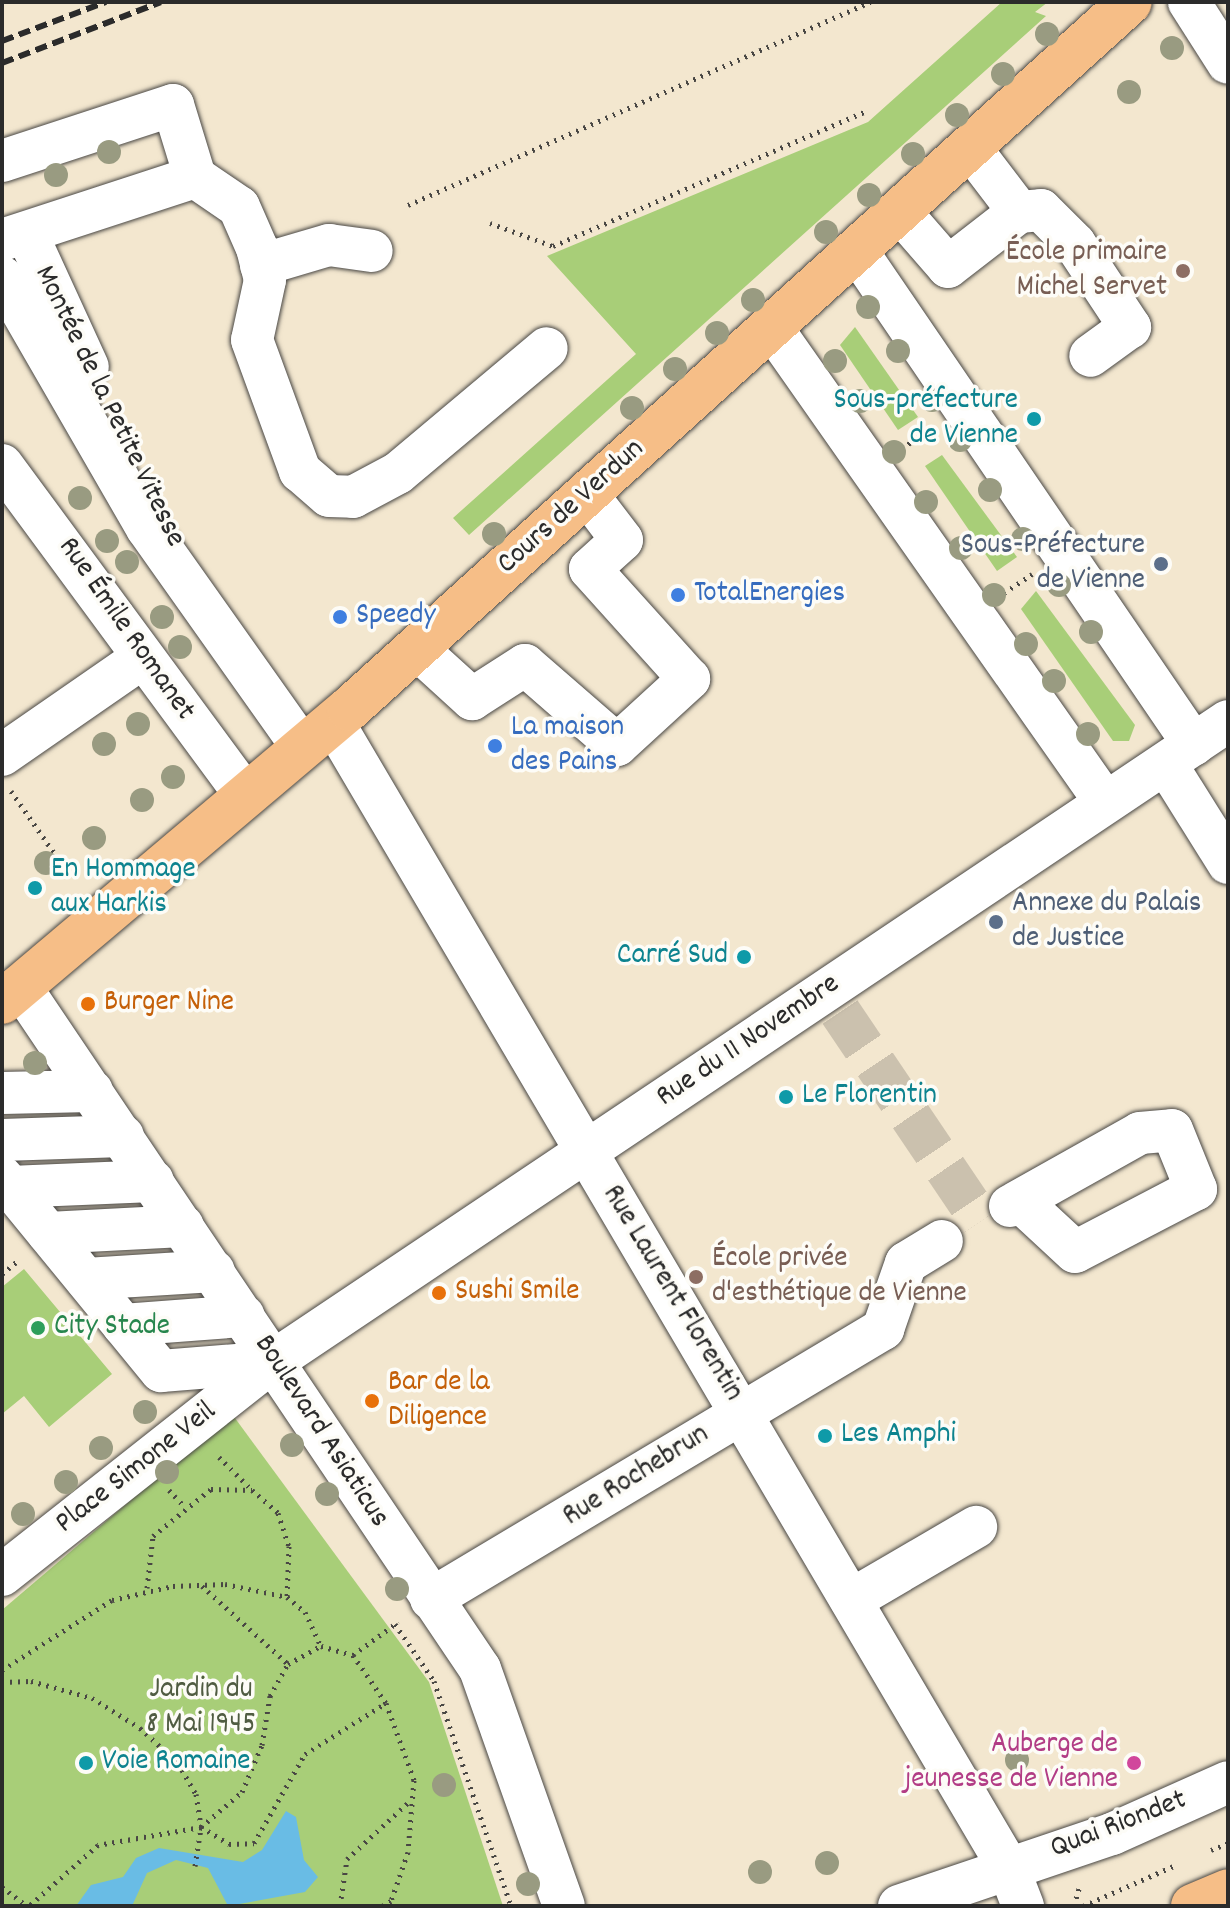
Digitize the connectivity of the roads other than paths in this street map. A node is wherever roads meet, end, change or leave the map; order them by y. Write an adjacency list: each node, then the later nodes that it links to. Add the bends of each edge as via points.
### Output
1 (1130, 2): 4 (main road, Cours de Verdun)
2 (1189, 2): 3 (street)
3 (1228, 63)
4 (971, 149): 7 (street); 8 (main road, Cours de Verdun)
5 (2, 161): 6 (street, via 173,105)
6 (195, 177): 9 (street); 12 (street, via 239,207)
7 (1019, 212): 8 (street, via 948,267); 16 (street, via 1041,210 1075,244 1130,327)
8 (902, 214): 11 (main road, Cours de Verdun)
9 (14, 237): 20 (street, Montée de la Petite Vitesse, via 170,522)
10 (372, 251): 12 (street, via 329,245)
11 (859, 254): 14 (main road, Cours de Verdun); 25 (street)
12 (261, 265): 15 (street, via 265,280 252,340 300,471 329,496 353,497 398,473)
13 (2, 277): 20 (street, Montée de la Petite Vitesse, via 147,528)
14 (772, 328): 18 (main road, Cours de Verdun); 28 (street)
15 (547, 348)
16 (1090, 356)
17 (2, 465): 19 (street, Rue Émile Romanet)
18 (587, 494): 21 (main road, Cours de Verdun); 21 (street, via 622,540 590,569 689,679 627,736 617,745 525,665 472,699)
19 (16, 506): 22 (street, Rue Émile Romanet)
20 (189, 581): 24 (street, Montée de la Petite Vitesse, via 228,649)
21 (416, 648): 24 (main road, Cours de Verdun)
22 (142, 658): 26 (street); 27 (street, Rue Émile Romanet)
23 (1228, 721): 25 (street, Rue du 11 Novembre)
24 (317, 734): 27 (main road, Cours de Verdun); 34 (street, Rue Laurent Florentin)
25 (1180, 754): 28 (street, Rue du 11 Novembre); 29 (street)
26 (4, 765)
27 (246, 796): 30 (main road, Cours de Verdun)
28 (1105, 802): 34 (street, Rue du 11 Novembre, via 832,1002)
29 (1228, 863)
30 (11, 994): 35 (street, Boulevard Asiaticus)
31 (2, 1093): 35 (street)
32 (2, 1117): 35 (street)
33 (2, 1140): 35 (street)
34 (584, 1152): 35 (street, Rue du 11 Novembre); 38 (street, Rue Laurent Florentin)
35 (183, 1226): 37 (street); 37 (street); 37 (street); 37 (street); 40 (street, Place Simone Veil); 41 (street, Boulevard Asiaticus)
36 (942, 1241): 38 (street, Rue Rochebrun, via 906,1263 883,1329)
37 (58, 1249)
38 (742, 1412): 41 (street, Rue Rochebrun); 42 (street, Rue Laurent Florentin)
39 (976, 1527): 42 (street)
40 (2, 1575)
41 (431, 1599): 46 (street, Boulevard Asiaticus, via 480,1669)
42 (851, 1600): 44 (street, Rue Laurent Florentin)
43 (1228, 1782): 44 (street, Quai Riondet, via 1112,1834)
44 (1008, 1867): 47 (street, Quai Riondet); 48 (street, Quai Riondet)
45 (1228, 1891): 49 (main road)
46 (564, 1906)
47 (899, 1906)
48 (1023, 1906)
49 (1193, 1906)

